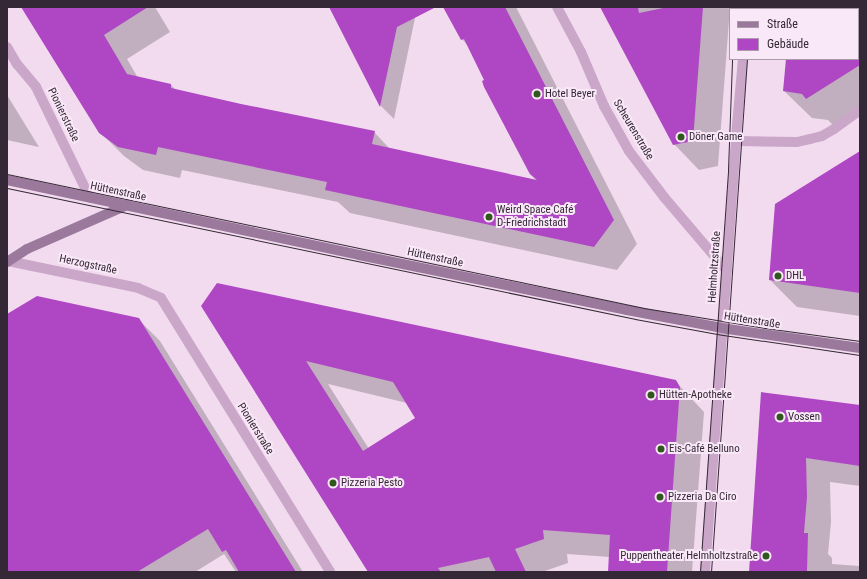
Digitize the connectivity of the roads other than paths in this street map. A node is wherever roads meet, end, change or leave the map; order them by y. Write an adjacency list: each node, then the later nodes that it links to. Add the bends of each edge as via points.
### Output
1 (557, 7): 10 (street, Scheurenstraße, via 581,52 604,106 629,151)
2 (7, 47): 7 (street, Pionierstraße, via 36,87)
3 (743, 60): 5 (street, Helmholtzstraße)
4 (860, 110): 5 (street, via 822,136 797,142)
5 (736, 141): 10 (street, Helmholtzstraße)
6 (7, 180): 7 (main road, Hüttenstraße)
7 (90, 198): 8 (main road, Hüttenstraße)
8 (127, 205): 9 (main road, Herzogstraße, via 27,249); 12 (main road, Hüttenstraße, via 359,256)
9 (8, 261): 11 (street, Herzogstraße, via 138,288)
10 (727, 271): 12 (street, Helmholtzstraße)
11 (161, 298): 14 (street, Pionierstraße)
12 (724, 328): 13 (main road, Hüttenstraße); 15 (street, Helmholtzstraße)
13 (860, 348)
14 (330, 572)
15 (705, 572)

